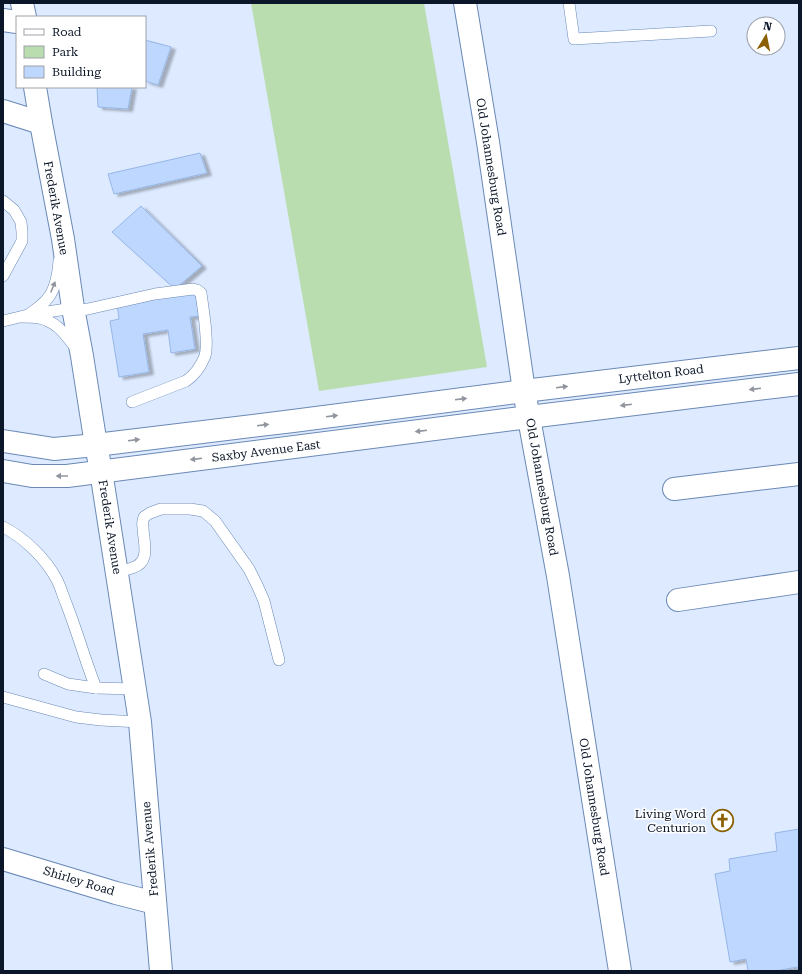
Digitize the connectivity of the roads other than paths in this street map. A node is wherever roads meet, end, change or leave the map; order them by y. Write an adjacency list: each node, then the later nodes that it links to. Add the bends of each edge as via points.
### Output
1 (22, 3): 4 (street)
2 (465, 3): 20 (street, Old Johannesburg Road)
3 (569, 3): 7 (lane, via 574,39)
4 (24, 16)
5 (3, 20): 6 (street)
6 (16, 22)
7 (711, 31)
8 (35, 88): 10 (street, Frederik Avenue)
9 (3, 111): 10 (street)
10 (41, 123): 12 (street, Frederik Avenue)
11 (3, 200): 13 (lane, via 14,210 21,222 22,241)
12 (63, 239): 14 (street, Frederik Avenue); 15 (lane, one-way to 12, via 49,298 57,278)
13 (3, 276)
14 (73, 309): 15 (lane); 17 (street, Frederik Avenue); 21 (lane, via 193,289 201,294 206,340 205,355 200,367 186,381)
15 (24, 316): 16 (lane); 17 (lane, via 49,321 58,326)
16 (3, 320)
17 (82, 356): 24 (street, Frederik Avenue)
18 (799, 358): 20 (street, Lyttelton Road, one-way to 18)
19 (799, 384): 22 (street, one-way to 22)
20 (524, 391): 22 (street, Old Johannesburg Road); 24 (street, one-way to 20)
21 (132, 402)
22 (529, 417): 26 (street, Saxby Avenue East, one-way to 26); 42 (street, Old Johannesburg Road, via 559,584)
23 (3, 441): 24 (street, via 54,449)
24 (96, 445): 26 (street, Frederik Avenue)
25 (3, 471): 26 (street, Saxby Avenue East, one-way to 25, via 67,476 32,476)
26 (101, 471): 30 (street, Frederik Avenue)
27 (799, 474): 28 (street)
28 (674, 488)
29 (3, 527): 35 (lane, via 28,544 44,560 58,581)
30 (116, 570): 33 (lane, via 132,568 142,562 145,551 142,526 144,517 160,509 203,511 215,521 249,570 264,601); 36 (street, Frederik Avenue)
31 (799, 582): 32 (street)
32 (678, 600)
33 (279, 660)
34 (44, 674): 35 (lane, via 68,684)
35 (96, 688): 36 (lane)
36 (135, 689): 38 (street, Frederik Avenue)
37 (3, 697): 38 (lane, via 76,717)
38 (140, 722): 40 (street, Frederik Avenue)
39 (3, 859): 40 (street, Shirley Road)
40 (154, 903): 41 (street, Frederik Avenue)
41 (161, 971)
42 (620, 971)

